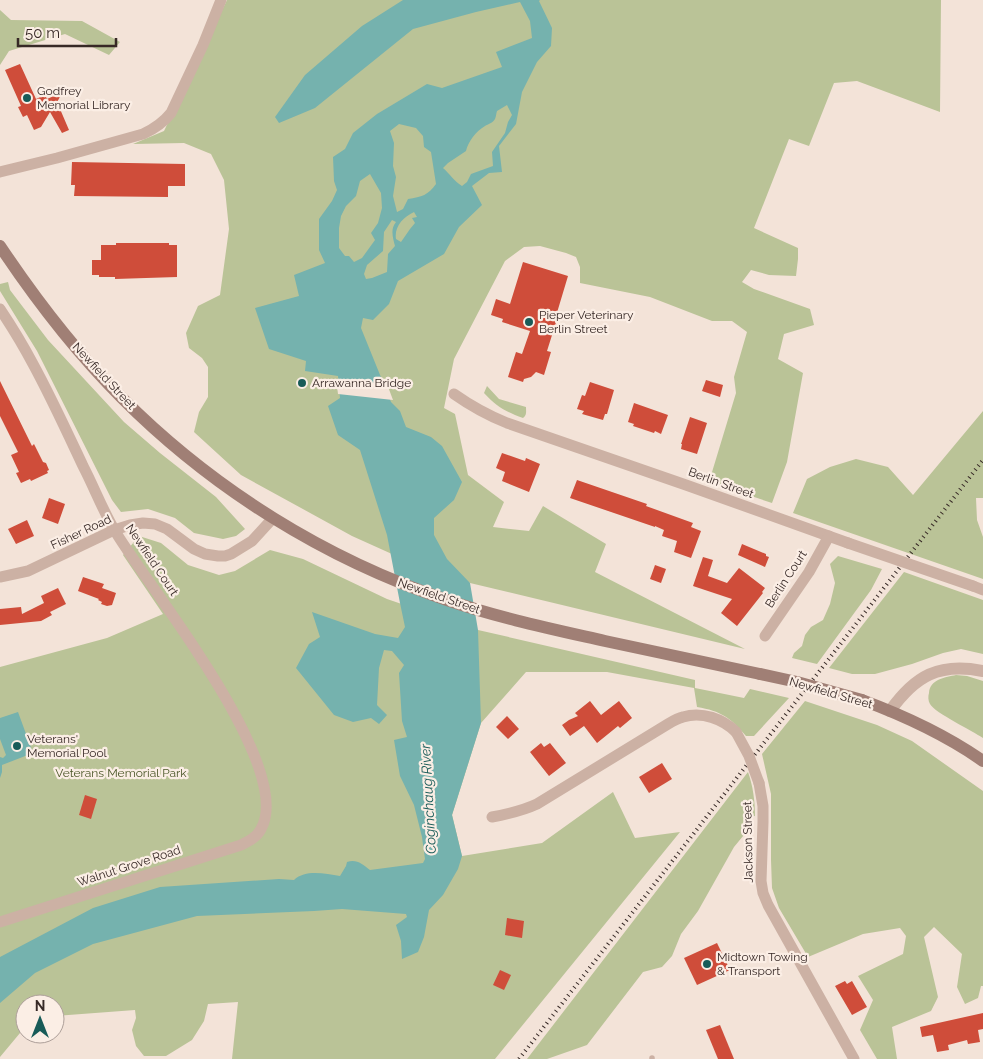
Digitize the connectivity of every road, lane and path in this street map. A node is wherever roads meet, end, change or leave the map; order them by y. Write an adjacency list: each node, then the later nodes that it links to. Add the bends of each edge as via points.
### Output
1 (221, 0): 2 (street, via 166,120 142,134)
2 (0, 172)
3 (0, 246): 6 (main road, Newfield Street, via 64,333 122,398 189,458)
4 (0, 309): 7 (street, Newfield Court, via 33,364)
5 (454, 394): 8 (street, Berlin Street, via 507,423)
6 (272, 518): 7 (street, Fisher Road, via 245,546 231,554 218,556 194,549 167,529 149,522); 13 (main road, Newfield Street, bridge, via 311,541 399,583 495,615 797,682)
7 (114, 530): 9 (street, Fisher Road, via 28,571); 16 (street, Newfield Court, via 203,660 248,740 267,799)
8 (829, 536): 10 (street, Berlin Street, bridge); 11 (street, Berlin Court, via 809,572)
9 (0, 577)
10 (978, 588)
11 (765, 636)
12 (983, 671): 13 (street, via 955,668 923,677 900,696)
13 (890, 711): 14 (main road, Newfield Street, via 953,741)
14 (983, 761)
15 (492, 817): 18 (street, Jackson Street, bridge, via 536,804 683,717 711,718 726,724 736,732 759,783 763,806 763,893)
16 (261, 829): 17 (street, Walnut Grove Road, via 254,838 240,845)
17 (0, 922)
18 (854, 1059)

